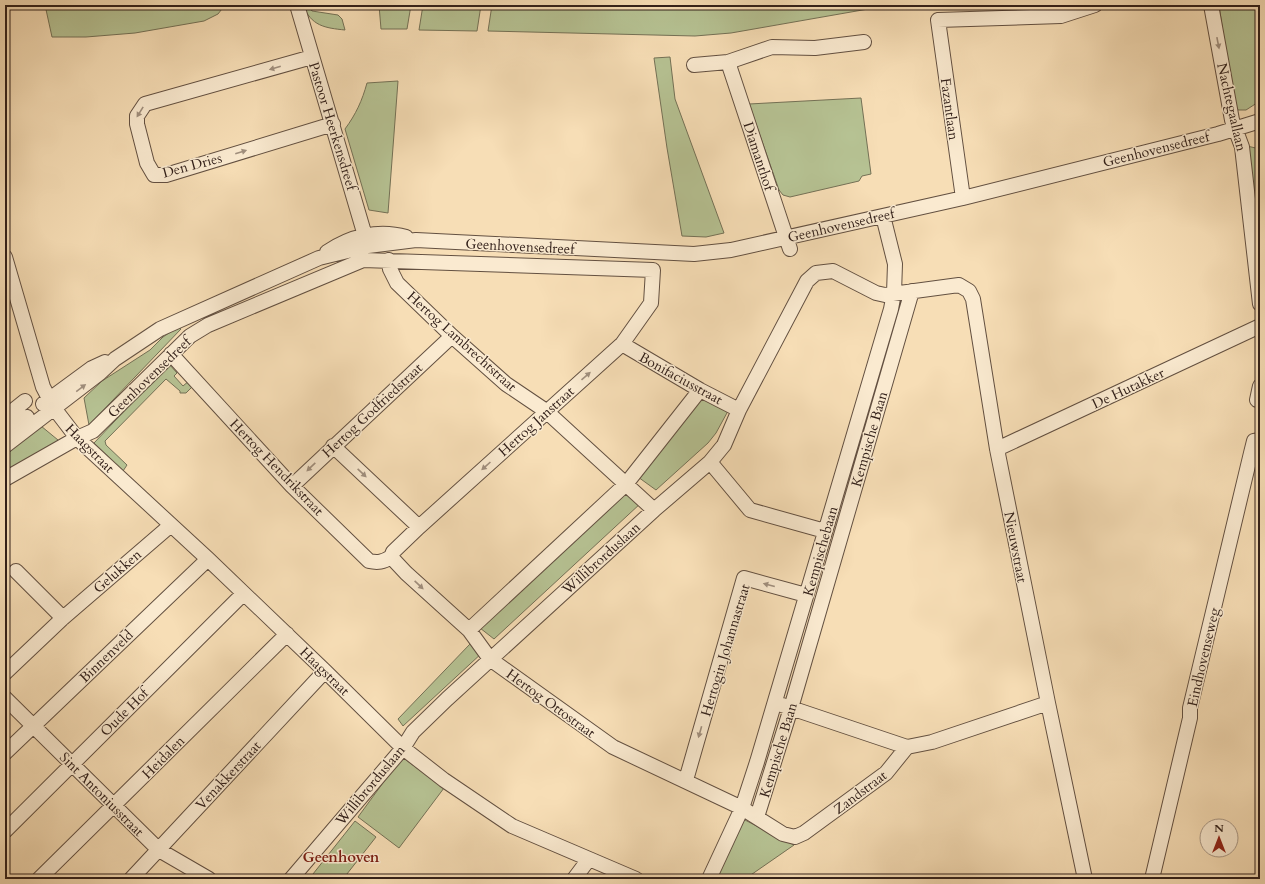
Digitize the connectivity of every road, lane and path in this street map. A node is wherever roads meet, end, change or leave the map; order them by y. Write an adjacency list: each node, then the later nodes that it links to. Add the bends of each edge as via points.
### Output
1 (297, 5): 5 (street, Pastoor Heerkensdreef)
2 (1095, 5): 11 (street, Fazantlaan, via 1061,16 938,20)
3 (1211, 5): 10 (street, Nachtegaallaan, one-way to 10, via 1232,120)
4 (864, 42): 6 (street, via 815,48 772,47)
5 (312, 57): 9 (street, Pastoor Heerkensdreef); 9 (street, Den Dries, one-way to 9, via 146,104 137,116 137,124 147,163 154,175 166,175)
6 (728, 62): 7 (street); 14 (street, Diamanthof)
7 (694, 65)
8 (1259, 122): 10 (street, Geenhovensedreef)
9 (332, 124): 13 (street, Pastoor Heerkensdreef)
10 (1236, 129): 11 (street, Geenhovensedreef); 20 (street, Nachtegaallaan, via 1242,147)
11 (963, 198): 12 (street, Geenhovensedreef)
12 (883, 216): 14 (street, Geenhovensedreef); 19 (street, Kempischebaan, via 895,264)
13 (367, 241): 14 (street, Geenhovensedreef, via 416,240 694,254); 27 (street, Geenhovensedreef, via 318,258 160,329 115,359 100,373)
14 (788, 244)
15 (5, 257): 27 (street, Haagstraat, via 43,387)
16 (388, 260): 17 (street, Geenhovensedreef); 22 (street, Hertog Lambrechtstraat, via 397,283); 24 (street, Geenhovensedreef, via 363,260 208,325 190,336)
17 (653, 270): 23 (street, Hertog Janstraat, via 651,303)
18 (912, 291): 19 (street, Nieuwstraat); 36 (street, Nieuwstraat, via 958,285 969,291); 59 (street, Kempische Baan)
19 (894, 293): 28 (street, Willibrorduslaan, via 876,293 833,271 816,273 807,281); 44 (street, Kempischebaan)
20 (1260, 304)
21 (1260, 326): 36 (street, De Hutakker)
22 (452, 336): 29 (street, Hertog Lambrechtstraat, via 506,384); 35 (street, Hertog Godfriedstraat)
23 (622, 344): 25 (street, Bonifaciusstraat); 29 (street, Hertog Janstraat, one-way to 23)
24 (171, 354): 32 (street, Geenhovensedreef, via 93,431); 40 (street, Hertog Hendrikstraat)
25 (700, 390): 28 (street, Bonifaciusstraat); 39 (street)
26 (25, 401): 30 (street)
27 (51, 404): 31 (street, Geenhovensedreef); 32 (street, Haagstraat); 34 (street, Geenhovensedreef)
28 (739, 410): 37 (street, Willibrorduslaan, via 724,445)
29 (546, 411): 39 (street, Hertog Lambrechtstraat); 43 (street, Hertog Janstraat, one-way to 43)
30 (5, 417)
31 (5, 433)
32 (77, 438): 38 (street, Geenhovensedreef); 42 (street, Haagstraat)
33 (1260, 440): 80 (street, Eindhovenseweg, via 1254,441 1251,453)
34 (5, 446)
35 (333, 446): 40 (street, Hertog Godfriedstraat, one-way to 40); 43 (street, one-way to 43)
36 (997, 449): 58 (street, Nieuwstraat)
37 (710, 462): 41 (street, Willibrorduslaan); 44 (street, via 750,510)
38 (5, 479)
39 (626, 484): 41 (street, Hertog Lambrechtstraat); 51 (street)
40 (292, 486): 45 (street, Hertog Hendrikstraat, via 369,561 377,563)
41 (654, 510): 53 (street, Willibrorduslaan)
42 (171, 525): 46 (street, Haagstraat); 50 (street, Gelukken)
43 (419, 527): 45 (street, Hertog Janstraat)
44 (825, 531): 49 (street, Kempischebaan)
45 (391, 557): 51 (street, Hertog Ottostraat, one-way to 51)
46 (208, 559): 48 (street, Haagstraat); 60 (street, Binnenveld)
47 (16, 571): 50 (street)
48 (244, 594): 52 (street, Haagstraat); 64 (street, Oude Hof)
49 (806, 594): 57 (street, Kempischebaan); 65 (street, Hertogin Johannastraat, one-way to 65, via 744,578)
50 (63, 618): 55 (street, Gelukken)
51 (469, 630): 53 (street, Hertog Ottostraat)
52 (287, 634): 54 (street, Haagstraat); 66 (street, Heidalen)
53 (490, 659): 62 (street, Willibrorduslaan, via 413,732); 65 (street, Hertog Ottostraat, via 613,747)
54 (325, 671): 62 (street, Haagstraat); 70 (street, Venakkerstraat)
55 (5, 672)
56 (5, 698): 60 (street, Sint Antoniusstraat)
57 (775, 703): 59 (street); 67 (street, Kempischebaan)
58 (1048, 703): 61 (street, via 932,742); 79 (street, Nieuwstraat)
59 (791, 708): 61 (street); 68 (street, Kempische Baan)
60 (34, 726): 63 (street, Binnenveld); 64 (street, Sint Antoniusstraat)
61 (907, 747): 68 (street, Zandstraat, via 886,773 804,833 795,837 783,834)
62 (402, 748): 71 (street, Haagstraat, via 512,826); 75 (street, Willibrorduslaan)
63 (5, 753)
64 (72, 764): 66 (street, Sint Antoniusstraat); 69 (street, Oude Hof)
65 (686, 780): 67 (street, Hertog Ottostraat)
66 (114, 805): 70 (street, Sint Antoniusstraat); 72 (street, Heidalen)
67 (742, 808): 68 (street, Zandstraat); 78 (street, Kempischebaan)
68 (757, 817)
69 (5, 831)
70 (159, 850): 73 (street, Venakkerstraat); 74 (street, Sint Antoniusstraat)
71 (588, 859): 76 (street); 77 (street, Haagstraat)
72 (39, 879)
73 (131, 879)
74 (209, 879)
75 (291, 879)
76 (574, 879)
77 (636, 879)
78 (709, 879)
79 (1085, 879)
80 (1152, 879)

